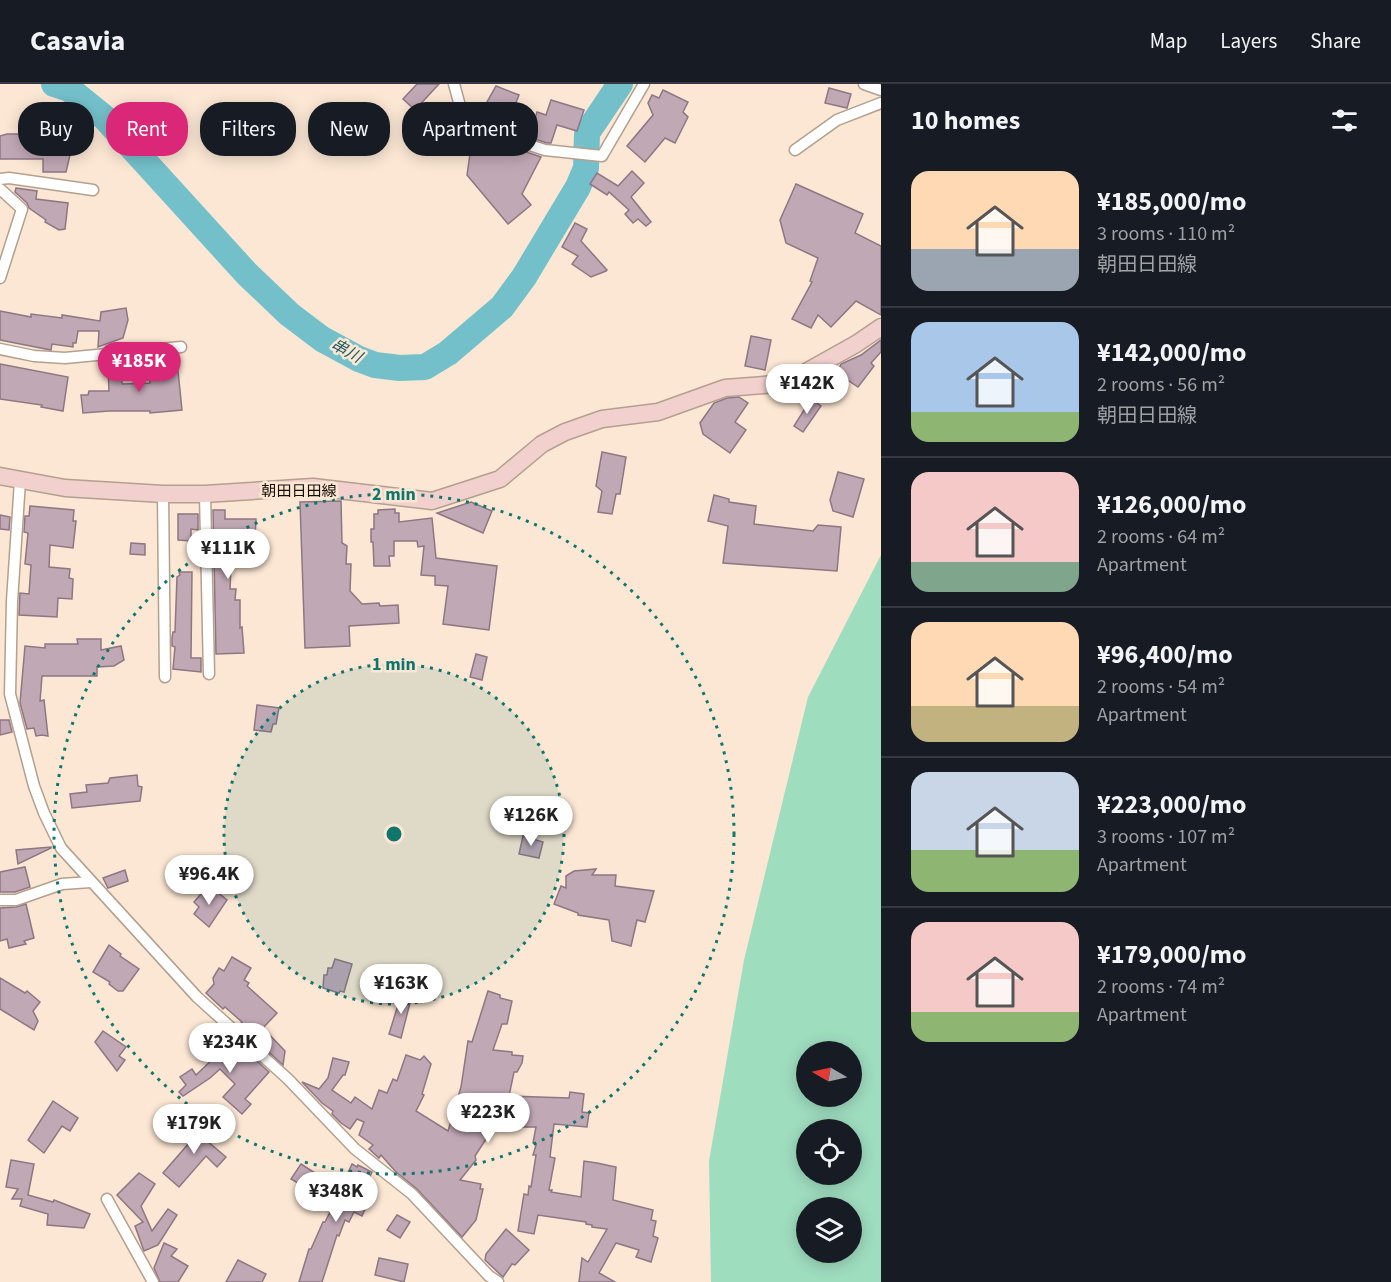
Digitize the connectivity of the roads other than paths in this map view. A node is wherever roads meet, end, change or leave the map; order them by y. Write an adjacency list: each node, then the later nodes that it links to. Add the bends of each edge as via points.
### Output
1 (454, 84): 2 (street, via 465,124 545,150 603,156)
2 (644, 84)
3 (864, 84): 4 (street)
4 (881, 90)
5 (881, 103): 6 (street, via 837,120)
6 (795, 150)
7 (0, 179): 9 (street)
8 (0, 189): 10 (street, via 22,209)
9 (93, 190)
10 (0, 278)
11 (881, 327): 17 (main road, 朝田日田線, via 797,377 776,384 725,387 658,412 602,418 565,432 542,444 500,479 432,501 313,487)
12 (182, 347): 13 (street, via 65,358)
13 (0, 349)
14 (0, 476): 15 (main road, 朝田日田線)
15 (20, 481): 16 (main road, 朝田日田線); 20 (street)
16 (163, 494): 17 (main road, 朝田日田線); 19 (street)
17 (205, 494): 18 (street)
18 (209, 674)
19 (165, 677)
20 (5, 694): 21 (street, via 44,813 62,848)
21 (91, 882): 22 (street, via 62,884 16,900); 25 (street, via 197,998 288,1079 355,1149 412,1194)
22 (0, 900)
23 (107, 1199): 24 (street)
24 (153, 1282)
25 (498, 1282)

